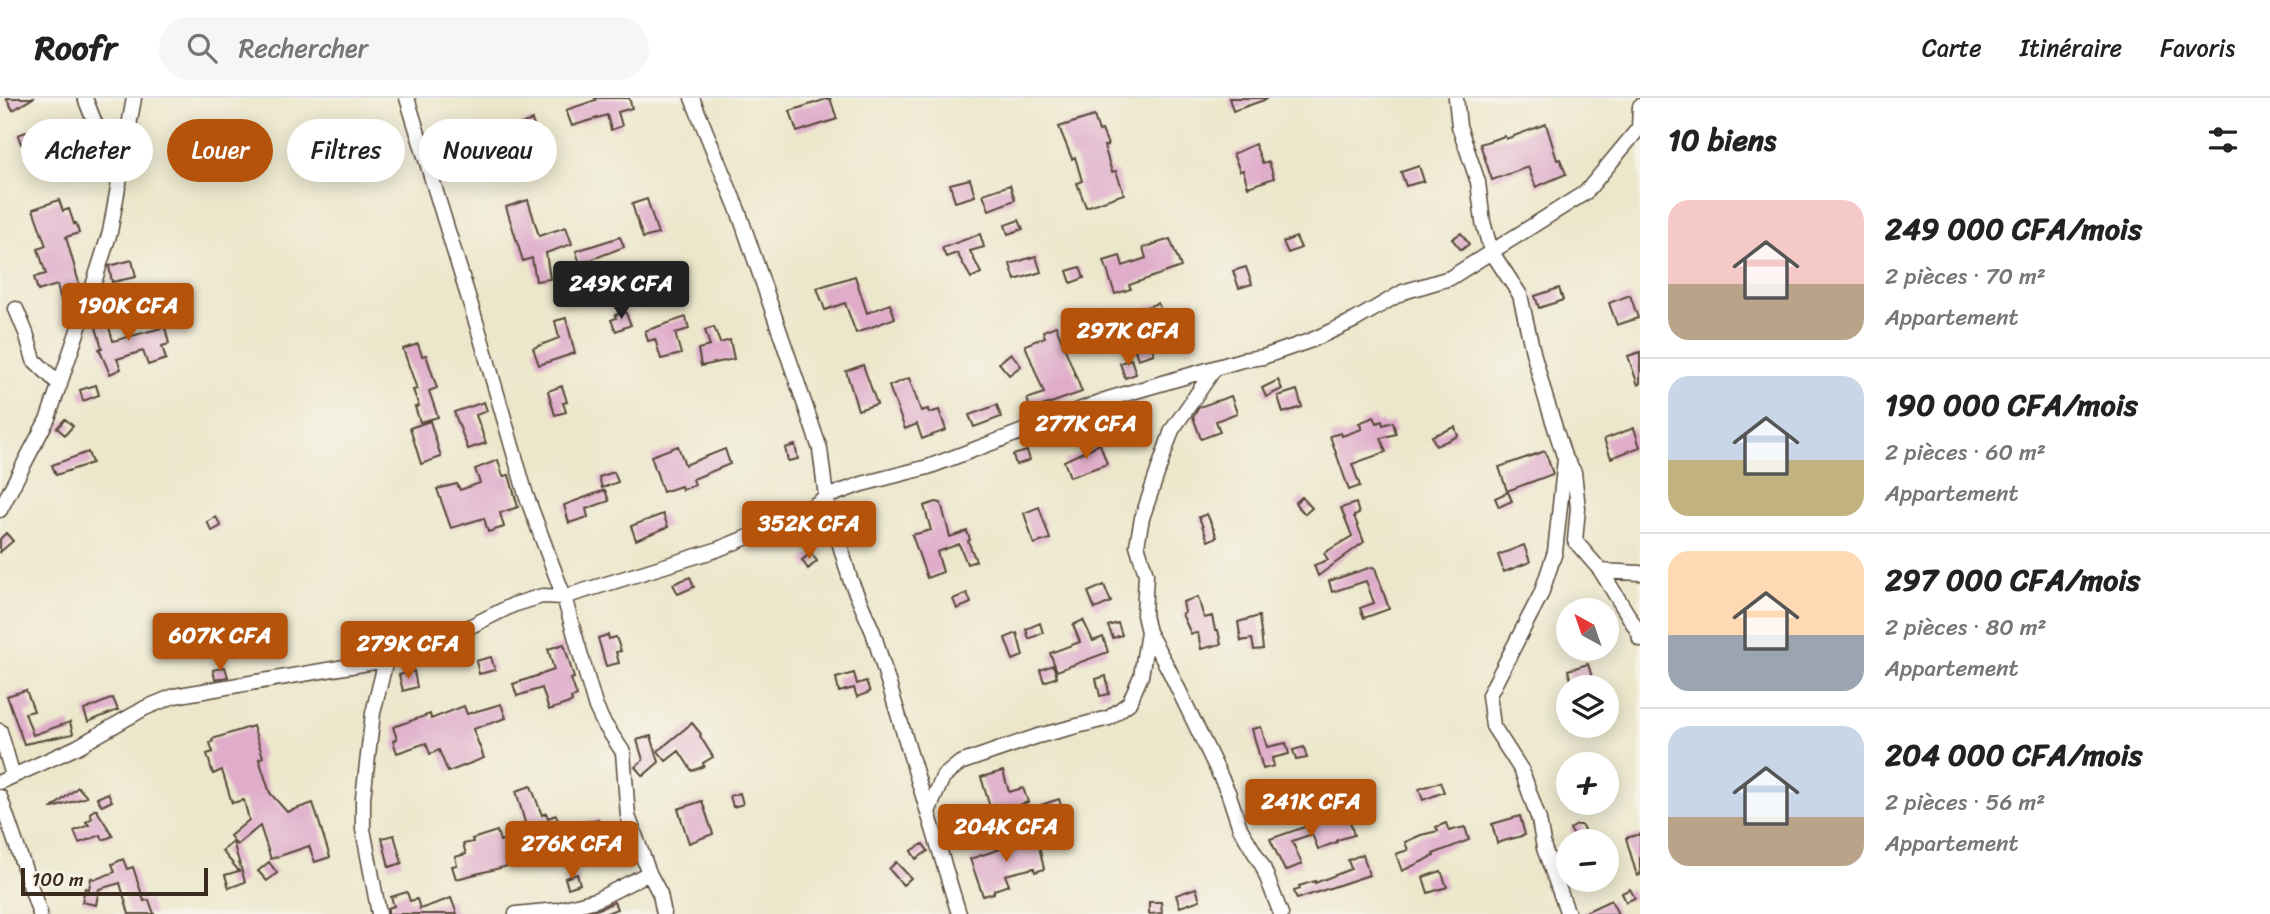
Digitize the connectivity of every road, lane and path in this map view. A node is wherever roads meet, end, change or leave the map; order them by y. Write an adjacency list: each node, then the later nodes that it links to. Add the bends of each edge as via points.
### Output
1 (85, 98): 7 (street)
2 (134, 98): 7 (street)
3 (407, 98): 17 (street, via 526,495)
4 (692, 98): 13 (street, via 739,213 820,449)
5 (1456, 98): 8 (street)
6 (1640, 106): 8 (street, via 1639,128 1586,192)
7 (119, 184): 11 (street, via 110,232)
8 (1491, 251): 10 (street, via 1450,278 1403,292 1312,340); 12 (street, via 1520,295)
9 (16, 309): 11 (street, via 34,360)
10 (1215, 368): 13 (street, via 1108,399 928,467); 18 (street, via 1172,430 1142,518 1137,545 1146,574)
11 (60, 384): 14 (street, via 48,418)
12 (1566, 459): 15 (street, via 1574,472 1578,508 1575,541); 32 (street, via 1555,552 1541,594 1489,695 1493,726 1521,771)
13 (826, 497): 17 (street, via 797,517 716,550); 24 (street)
14 (0, 510)
15 (1601, 571): 16 (street); 19 (street)
16 (1640, 573)
17 (564, 597): 20 (street, via 542,596 513,605 429,648); 25 (street, via 594,705 623,752 628,816)
18 (1148, 632): 24 (street, via 1141,676 1129,703 1110,718 960,763 943,777); 31 (street, via 1228,792)
19 (1640, 639)
20 (386, 660): 22 (street, via 174,696); 27 (street, via 373,713 363,797 363,829)
21 (0, 731): 22 (street)
22 (7, 779)
23 (0, 797): 26 (street)
24 (928, 812): 30 (street)
25 (649, 873): 28 (street, via 596,900); 29 (street)
26 (40, 914)
27 (379, 914)
28 (516, 914)
29 (664, 914)
30 (959, 914)
31 (1281, 914)
32 (1568, 914)

